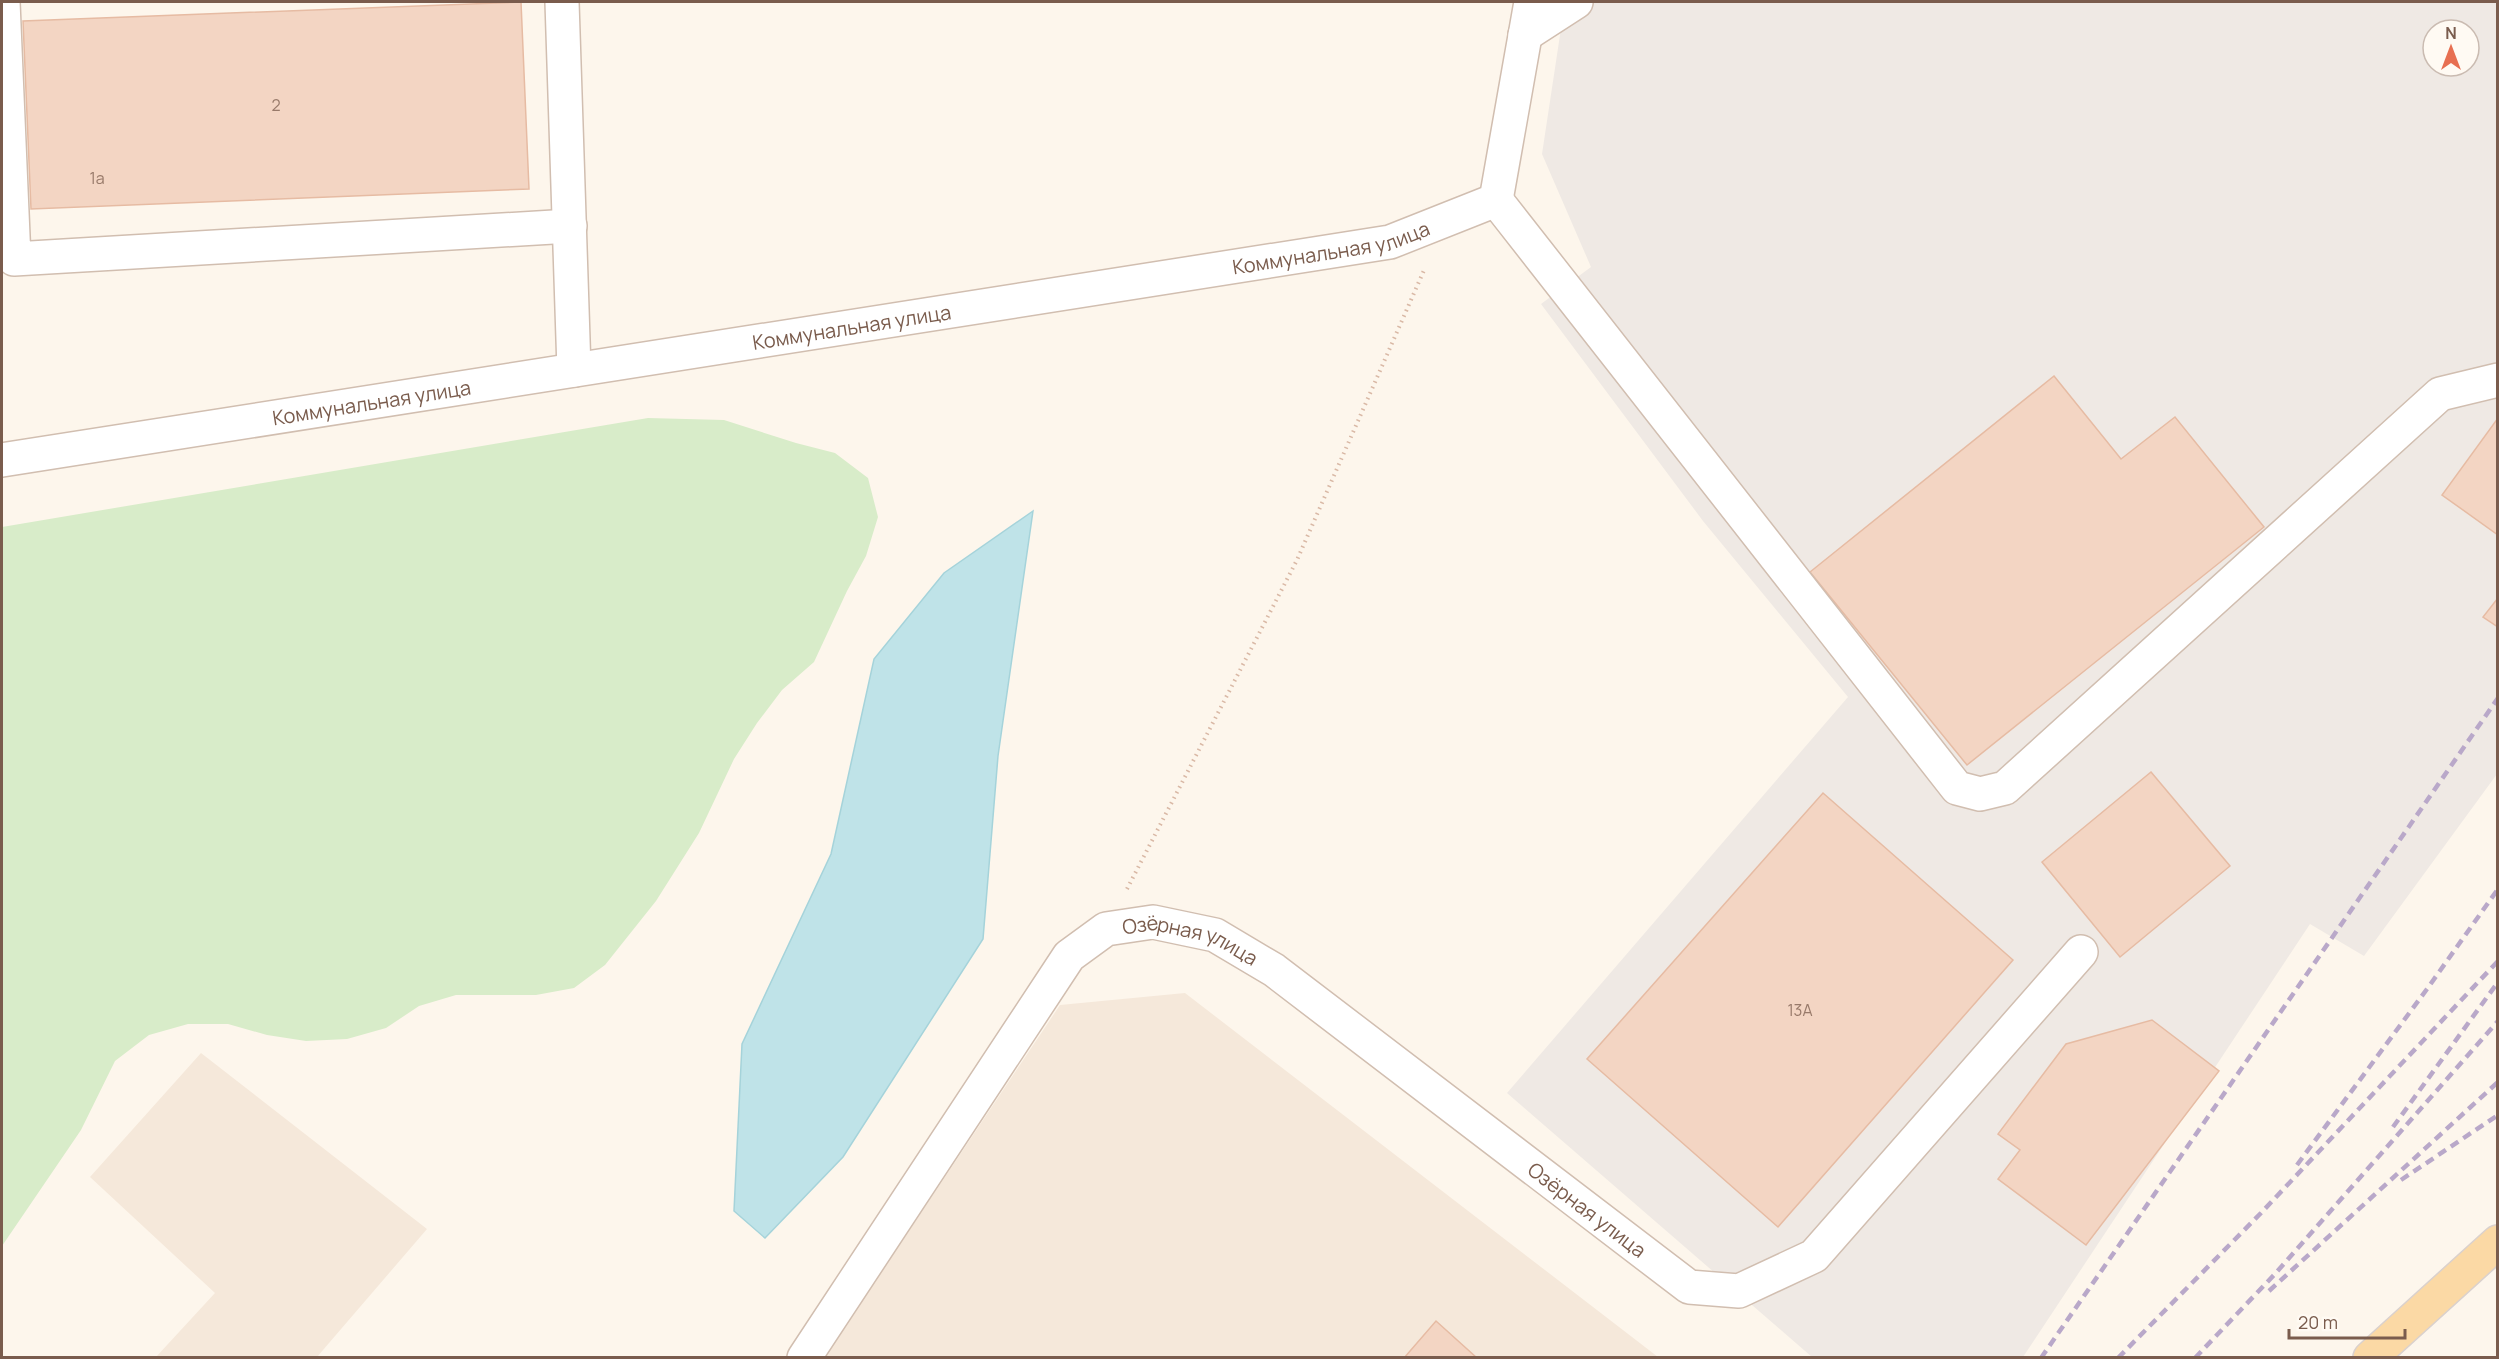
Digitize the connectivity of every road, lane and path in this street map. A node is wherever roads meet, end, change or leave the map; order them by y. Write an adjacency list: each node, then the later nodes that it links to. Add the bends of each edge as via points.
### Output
1 (3, 2): 8 (street, via 14,259)
2 (562, 2): 8 (street)
3 (1531, 2): 5 (street)
4 (1576, 2): 5 (street)
5 (1525, 35): 6 (street)
6 (1496, 200): 7 (street, Коммунальная улица); 10 (street, via 1957,788 1980,794 2005,788 2440,393)
7 (1446, 219): 9 (street, Коммунальная улица, via 1390,242); 12 (path, via 1297,560)
8 (570, 226): 9 (street)
9 (574, 370): 11 (street, Коммунальная улица)
10 (2498, 380)
11 (2, 460)
12 (1106, 929): 13 (street, Озёрная улица, via 1153,922 1215,935 1274,970 1689,1287 1739,1291 1814,1256); 15 (street, Озёрная улица, via 1070,956)
13 (2081, 952)
14 (2498, 1242): 16 (main road)
15 (804, 1358)
16 (2370, 1358)

